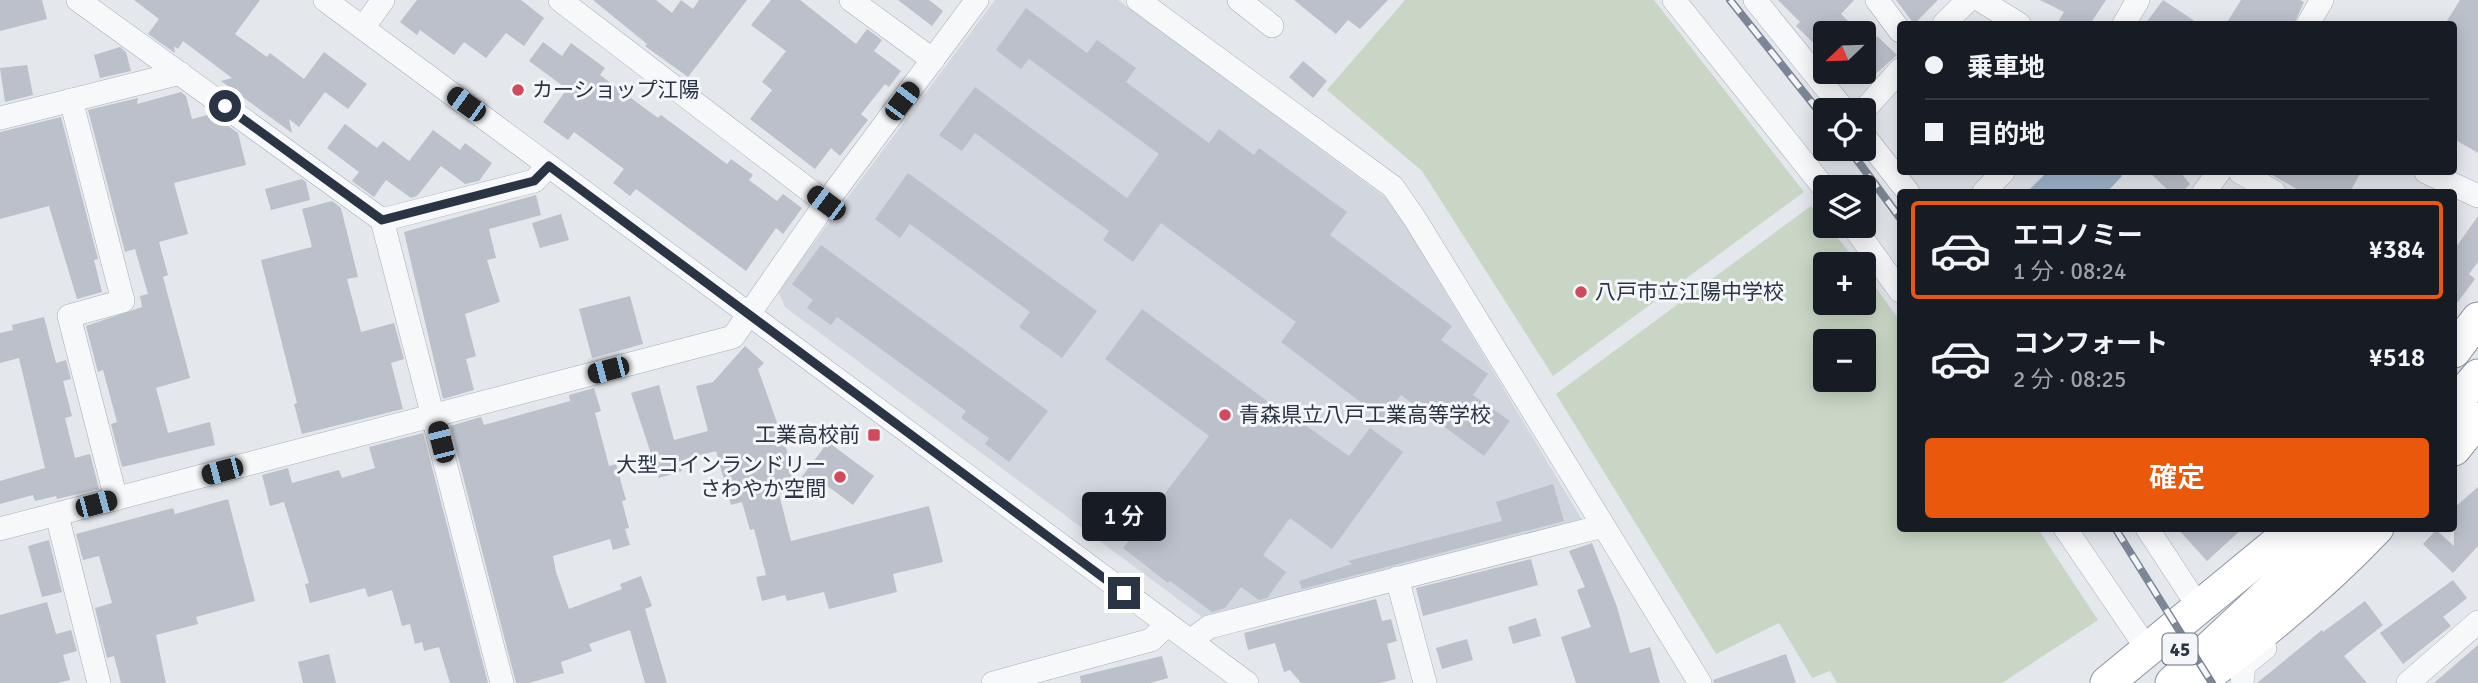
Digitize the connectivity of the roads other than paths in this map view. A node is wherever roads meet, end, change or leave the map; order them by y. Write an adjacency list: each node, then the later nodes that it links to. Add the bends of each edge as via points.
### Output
1 (78, 0): 24 (street)
2 (325, 0): 22 (street)
3 (383, 0): 22 (street)
4 (560, 0): 40 (street)
5 (851, 0): 23 (street)
6 (977, 0): 23 (street)
7 (1138, 0): 54 (street, via 1393,187)
8 (1239, 0): 20 (street)
9 (1674, 0): 32 (street)
10 (1755, 0): 26 (street)
11 (1877, 0): 21 (street)
12 (1968, 0): 16 (street)
13 (1980, 0): 17 (street)
14 (2138, 0): 18 (street)
15 (2322, 0): 19 (street)
16 (1947, 21)
17 (2014, 21)
18 (2126, 21)
19 (2310, 21)
20 (1272, 26)
21 (1897, 26)
22 (363, 28): 31 (street)
23 (933, 60): 40 (street)
24 (180, 74): 28 (street); 41 (street)
25 (1897, 74): 27 (street)
26 (1834, 98)
27 (1875, 98)
28 (71, 100): 29 (street); 52 (street, via 123,301 69,316)
29 (0, 118)
30 (1876, 151): 36 (street)
31 (549, 166): 41 (street, via 534,181); 44 (street)
32 (1814, 175)
33 (2000, 175): 37 (street)
34 (2245, 175): 38 (street)
35 (2432, 175): 39 (street)
36 (1906, 189)
37 (1987, 189)
38 (2269, 189)
39 (2478, 196)
40 (826, 203): 44 (street)
41 (382, 220): 49 (street)
42 (1862, 238): 43 (street)
43 (1897, 287)
44 (748, 315): 49 (street, via 733,337); 66 (street)
45 (2478, 319): 46 (highway)
46 (2457, 347)
47 (2478, 376): 48 (highway)
48 (2457, 400)
49 (434, 415): 52 (street); 70 (street)
50 (2478, 419): 51 (highway)
51 (2457, 445)
52 (116, 499): 53 (street)
53 (57, 515): 55 (street); 69 (street)
54 (1602, 526): 62 (street); 74 (street)
55 (0, 529)
56 (2068, 532): 68 (street)
57 (2150, 532): 63 (street)
58 (2290, 532): 63 (highway)
59 (2334, 532): 64 (highway, 45)
60 (2372, 532): 61 (highway)
61 (2333, 573): 78 (highway); 79 (street, via 2289,628 2244,665)
62 (1397, 578): 67 (street, via 1209,627); 73 (street)
63 (2200, 609): 68 (highway)
64 (2245, 614): 76 (highway, 45); 77 (highway, 45)
65 (2478, 622): 80 (street)
66 (1167, 625): 67 (street); 71 (street, via 1151,640)
67 (1190, 641): 72 (street)
68 (2148, 650): 75 (highway)
69 (99, 683)
70 (502, 683)
71 (993, 683)
72 (1247, 683)
73 (1425, 683)
74 (1700, 683)
75 (2107, 683)
76 (2116, 683)
77 (2172, 683)
78 (2197, 683)
79 (2242, 683)
80 (2408, 683)

